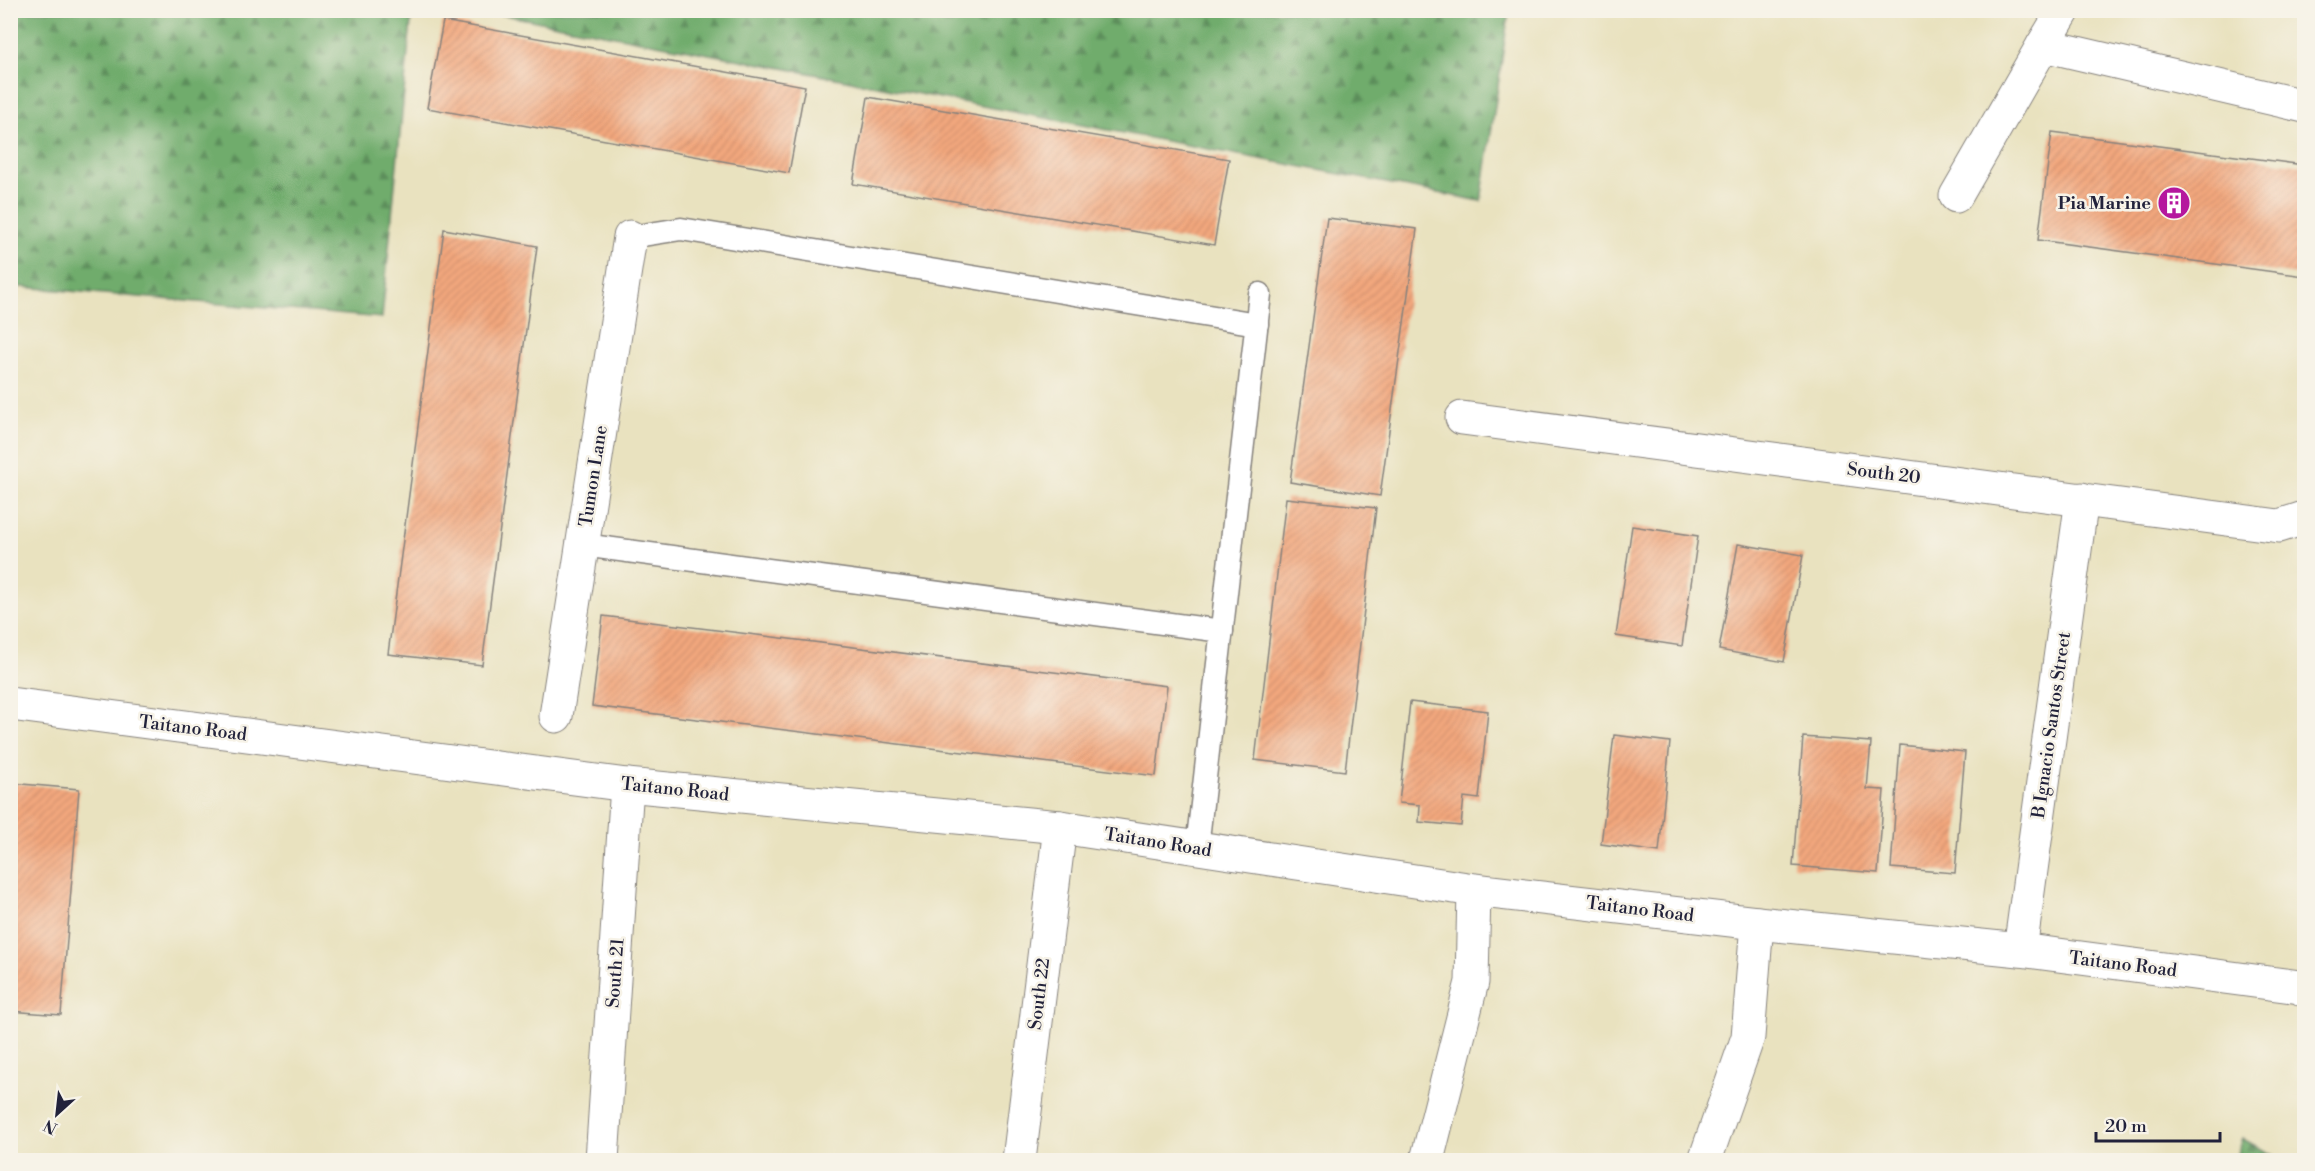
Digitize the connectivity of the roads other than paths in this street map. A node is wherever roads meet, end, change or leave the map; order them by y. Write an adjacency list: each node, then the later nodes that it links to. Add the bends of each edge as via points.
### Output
1 (2064, 10): 2 (street)
2 (2043, 45): 3 (street); 4 (street)
3 (2304, 106)
4 (1956, 196)
5 (630, 237): 7 (lane, via 681,229); 11 (street, Tumon Lane)
6 (1260, 294): 7 (lane)
7 (1257, 324): 12 (lane)
8 (1462, 418): 9 (street, South 20)
9 (2082, 499): 10 (street, South 20, via 2279,526); 20 (street, B Ignacio Santos Street)
10 (2304, 518)
11 (583, 545): 12 (lane); 14 (street, Tumon Lane)
12 (1222, 631): 17 (lane)
13 (10, 704): 15 (street, Taitano Road)
14 (556, 716)
15 (627, 785): 16 (street, Taitano Road); 22 (street, South 21)
16 (1060, 827): 17 (street, Taitano Road); 23 (street, South 22)
17 (1197, 848): 18 (street, Taitano Road)
18 (1474, 890): 19 (street, Taitano Road); 24 (street, via 1472,982)
19 (1758, 923): 20 (street, Taitano Road); 25 (street, via 1748,1037)
20 (2020, 950): 21 (street, Taitano Road)
21 (2304, 990)
22 (602, 1161)
23 (1019, 1161)
24 (1426, 1161)
25 (1706, 1161)

